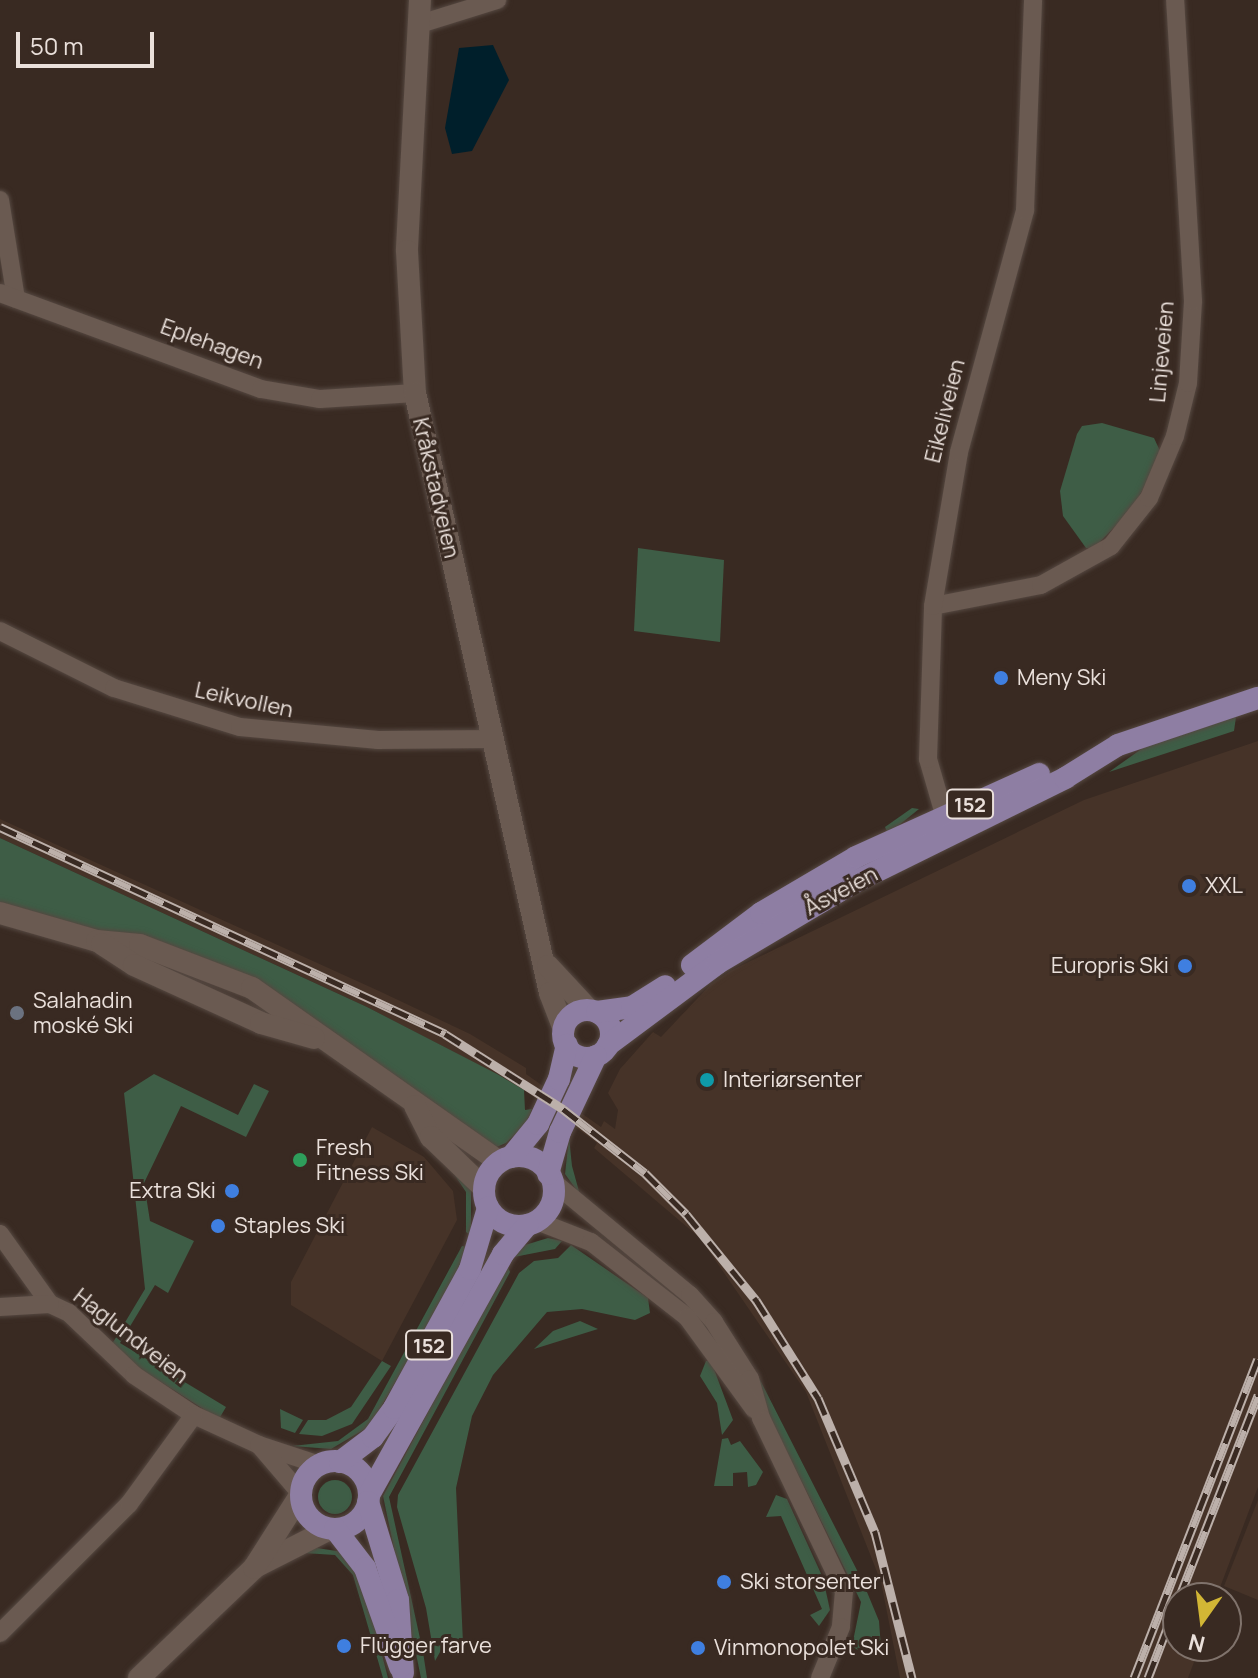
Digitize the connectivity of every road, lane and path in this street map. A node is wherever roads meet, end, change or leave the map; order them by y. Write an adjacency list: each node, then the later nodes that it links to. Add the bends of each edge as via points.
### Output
1 (420, 0): 5 (main road, Kråkstadveien)
2 (497, 0): 5 (street)
3 (1033, 0): 9 (street, Eikeliveien, via 1025,210 959,452)
4 (1175, 0): 9 (street, Linjeveien, via 1193,301 1188,383 1175,436 1149,498 1102,552 1041,585)
5 (420, 24): 8 (main road, Kråkstadveien, via 407,251)
6 (0, 200): 7 (street)
7 (8, 296): 8 (street, Eplehagen, via 261,389 320,399)
8 (415, 393): 12 (main road, Kråkstadveien)
9 (933, 606): 13 (street, Eikeliveien, via 927,745)
10 (0, 631): 12 (street, Leikvollen, via 114,688 240,727 363,740)
11 (1258, 698): 13 (main road, Åsveien / 152, via 1177,723 1087,760 1059,765)
12 (494, 739): 15 (main road, Kråkstadveien)
13 (947, 825): 16 (main road, Åsveien / 152, via 875,847 761,913 649,998 616,1011); 18 (main road, Åsveien / 152, via 762,934)
14 (0, 913): 19 (main road, via 97,941 134,965 261,1023 321,1039)
15 (548, 966): 16 (main road, Kråkstadveien); 17 (main road, Kråkstadveien, via 554,1009)
16 (593, 1011): 17 (main road, 152, via 571,1017); 18 (main road, via 611,1030)
17 (565, 1037): 18 (main road, via 582,1057); 20 (main road, 152, via 559,1079 538,1124)
18 (602, 1051): 21 (main road, 152, via 560,1132)
19 (415, 1106): 20 (main road); 22 (main road, via 431,1137)
20 (506, 1160): 21 (main road, via 532,1159); 22 (main road, 152)
21 (550, 1178): 23 (main road, 152, via 549,1207); 28 (street, via 668,1275 714,1322 750,1379)
22 (486, 1198): 23 (main road, via 505,1223); 30 (main road, 152, via 470,1269 394,1408 373,1437)
23 (532, 1223): 28 (street, via 591,1242 687,1317); 32 (main road, 152, via 503,1254)
24 (0, 1234): 25 (street, Haglundveien)
25 (50, 1304): 26 (street); 27 (street, Haglundveien, via 69,1313 134,1375)
26 (0, 1307)
27 (194, 1415): 29 (street, Haglundveien); 35 (street, via 129,1504)
28 (761, 1418): 38 (street, via 844,1591 841,1627)
29 (259, 1445): 30 (street, Haglundveien); 31 (street, Haglundveien)
30 (330, 1463): 31 (main road, via 307,1477); 32 (main road, via 357,1470)
31 (301, 1494): 33 (main road, via 309,1517); 34 (main road)
32 (368, 1498): 33 (main road, via 360,1518); 36 (main road, via 404,1630)
33 (332, 1529): 34 (main road); 36 (main road, via 365,1568)
34 (254, 1568): 37 (main road)
35 (0, 1633)
36 (403, 1676)
37 (139, 1678)
38 (820, 1678)

